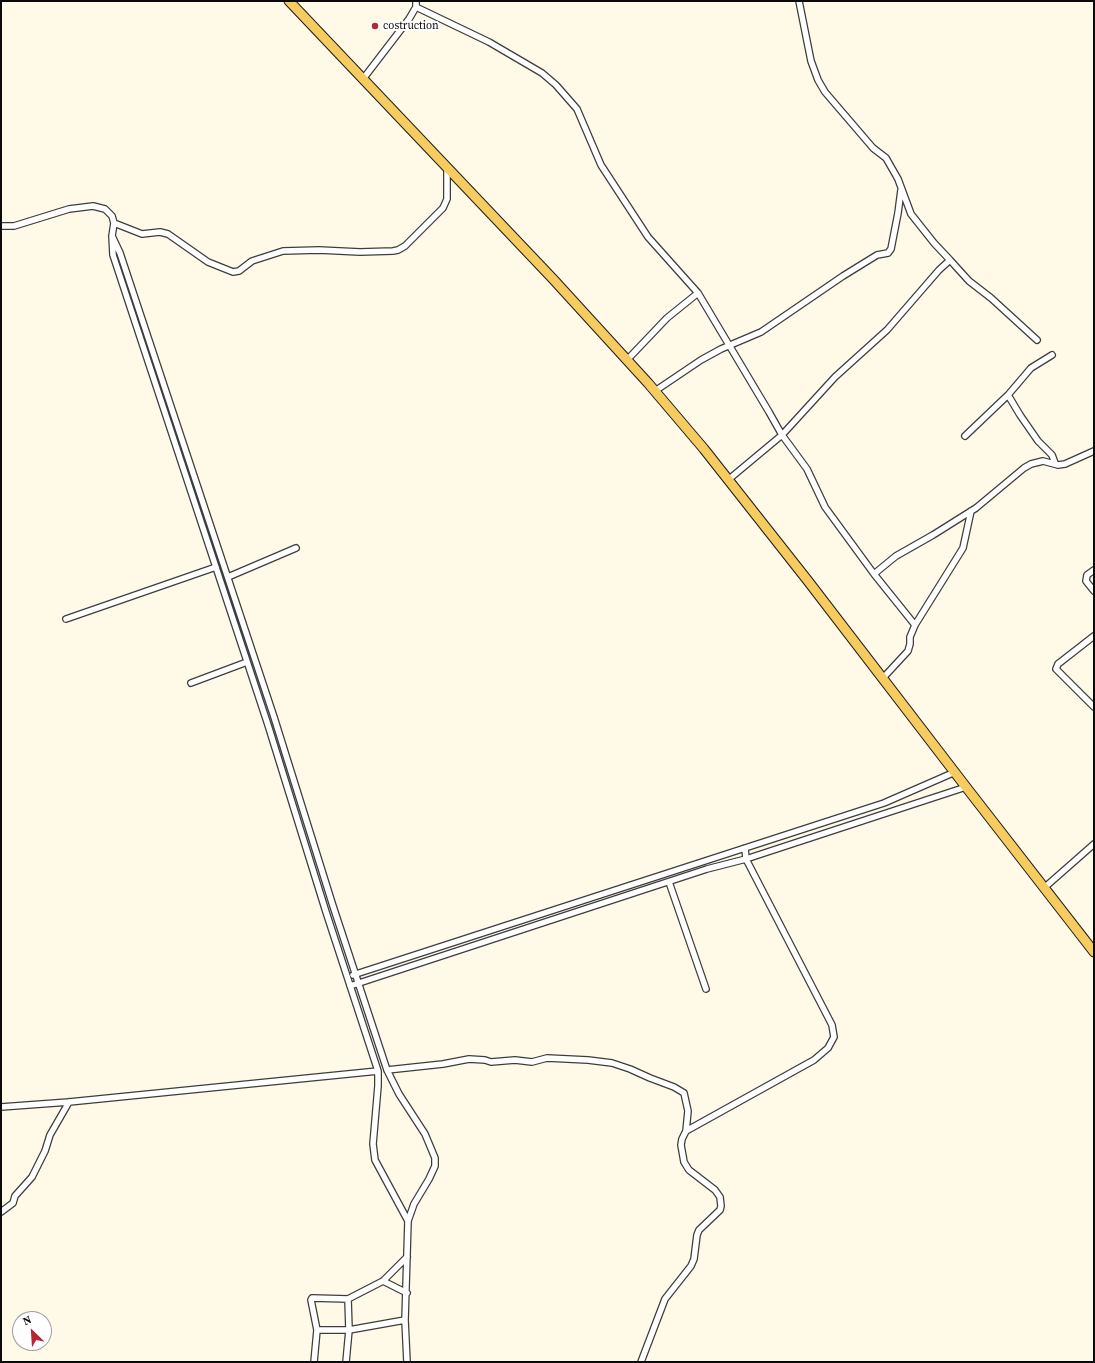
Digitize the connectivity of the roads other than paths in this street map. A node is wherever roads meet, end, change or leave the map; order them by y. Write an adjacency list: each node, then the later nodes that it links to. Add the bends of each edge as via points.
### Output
1 (288, 1): 4 (main road)
2 (799, 1): 6 (street, via 811,61 818,80 825,92 873,148 886,158)
3 (416, 4): 4 (street, via 409,19); 11 (street, via 489,42 542,73 556,85 577,109 601,165 648,237)
4 (363, 79): 5 (main road)
5 (447, 167): 7 (street, via 447,199 443,208 405,246 393,251 283,251 252,261 238,271 232,272 208,262 168,234 142,234); 15 (main road)
6 (901, 188): 10 (street, via 911,214); 13 (street, via 891,249 888,252 877,255 843,276 761,332)
7 (114, 223): 8 (street, via 110,213 93,206 68,210 21,224); 9 (street)
8 (1, 226)
9 (112, 236): 25 (street, via 113,255); 28 (street, via 120,253)
10 (950, 260): 12 (street); 18 (street, via 887,330 835,377)
11 (698, 293): 13 (street); 15 (street, via 667,318)
12 (1037, 340)
13 (730, 345): 16 (street, via 701,360); 18 (street)
14 (1052, 355): 17 (street, via 1031,368)
15 (627, 360): 16 (main road)
16 (655, 392): 22 (main road)
17 (1008, 395): 19 (street); 21 (street, via 1038,441 1052,455)
18 (782, 435): 22 (street); 27 (street, via 806,469 825,507)
19 (965, 436)
20 (1094, 451): 21 (street, via 1065,464)
21 (1055, 463): 23 (street, via 1043,461 1024,468)
22 (728, 480): 34 (main road)
23 (971, 511): 27 (street, via 896,556); 31 (street, via 963,548)
24 (296, 548): 28 (street)
25 (216, 567): 30 (street); 33 (street)
26 (1094, 570): 29 (street, via 1087,575 1086,581)
27 (874, 574): 31 (street)
28 (228, 577): 45 (street)
29 (1094, 591)
30 (66, 619)
31 (914, 625): 34 (street, via 908,651)
32 (1094, 636): 36 (street, via 1058,664 1056,669)
33 (247, 662): 35 (street); 46 (street)
34 (883, 678): 37 (main road)
35 (192, 683)
36 (1094, 707)
37 (955, 772): 38 (main road); 40 (street, via 884,803)
38 (966, 787): 41 (street); 43 (main road)
39 (1094, 844): 43 (street)
40 (746, 848): 41 (street); 45 (street)
41 (746, 859): 42 (street); 54 (street, via 832,1025 834,1036 828,1048 814,1060)
42 (669, 882): 47 (street); 49 (street)
43 (1044, 888): 44 (main road)
44 (1094, 952)
45 (356, 974): 46 (street); 47 (street)
46 (347, 976): 48 (street)
47 (358, 983): 48 (street); 50 (street)
48 (350, 986): 51 (street)
49 (706, 989)
50 (387, 1070): 54 (street, via 469,1059 528,1062 547,1058 612,1063 681,1091 685,1095 688,1111); 56 (street, via 425,1134 435,1158 435,1166 414,1204)
51 (378, 1071): 52 (street); 56 (street, via 374,1154 382,1175)
52 (70, 1102): 53 (street); 55 (street, via 50,1135 32,1178 15,1196 13,1203)
53 (1, 1107)
54 (686, 1131): 67 (street, via 681,1145 684,1162 689,1170 715,1190 720,1197 721,1206 699,1230 691,1266 665,1299)
55 (1, 1212)
56 (408, 1221): 57 (street)
57 (407, 1258): 58 (street); 59 (street)
58 (383, 1281): 59 (street); 60 (street)
59 (407, 1293): 61 (street)
60 (348, 1299): 62 (street, via 312,1298); 63 (street)
61 (405, 1320): 63 (street); 66 (street)
62 (316, 1330): 63 (street); 64 (street)
63 (350, 1330): 65 (street)
64 (314, 1362)
65 (346, 1362)
66 (407, 1362)
67 (641, 1362)

